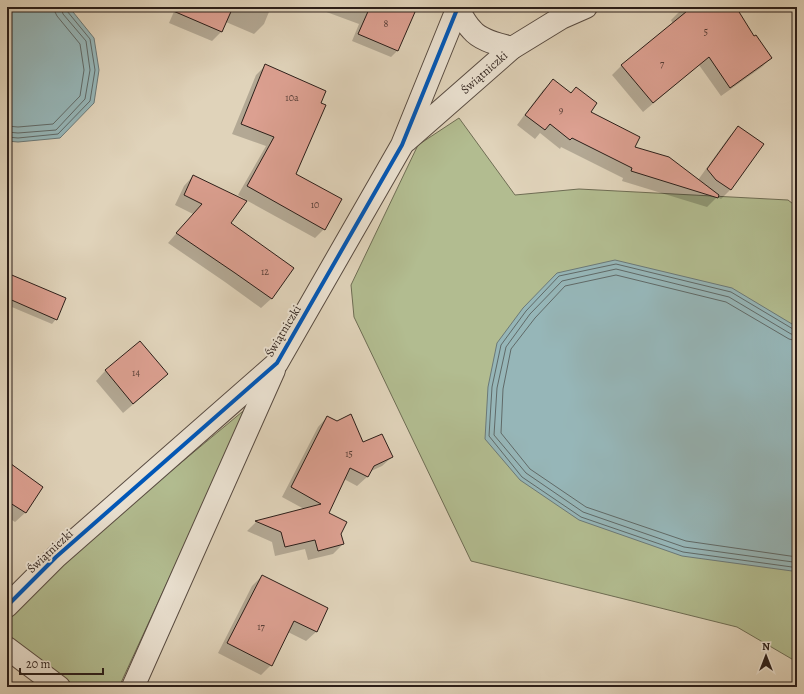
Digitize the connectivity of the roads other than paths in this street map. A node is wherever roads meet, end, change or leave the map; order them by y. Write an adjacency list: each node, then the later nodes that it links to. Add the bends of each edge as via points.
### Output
1 (586, 7): 3 (street, Świątniczki, via 561,18)
2 (458, 8): 3 (street, Świątniczki, via 472,31 480,37); 4 (street, Świątniczki)
3 (512, 48): 4 (street, Świątniczki)
4 (402, 145): 5 (street, Świątniczki)
5 (277, 363): 6 (street, Świątniczki, via 56,557); 9 (street, Świątniczki)
6 (7, 606)
7 (7, 648): 8 (street)
8 (60, 687)
9 (133, 687)

